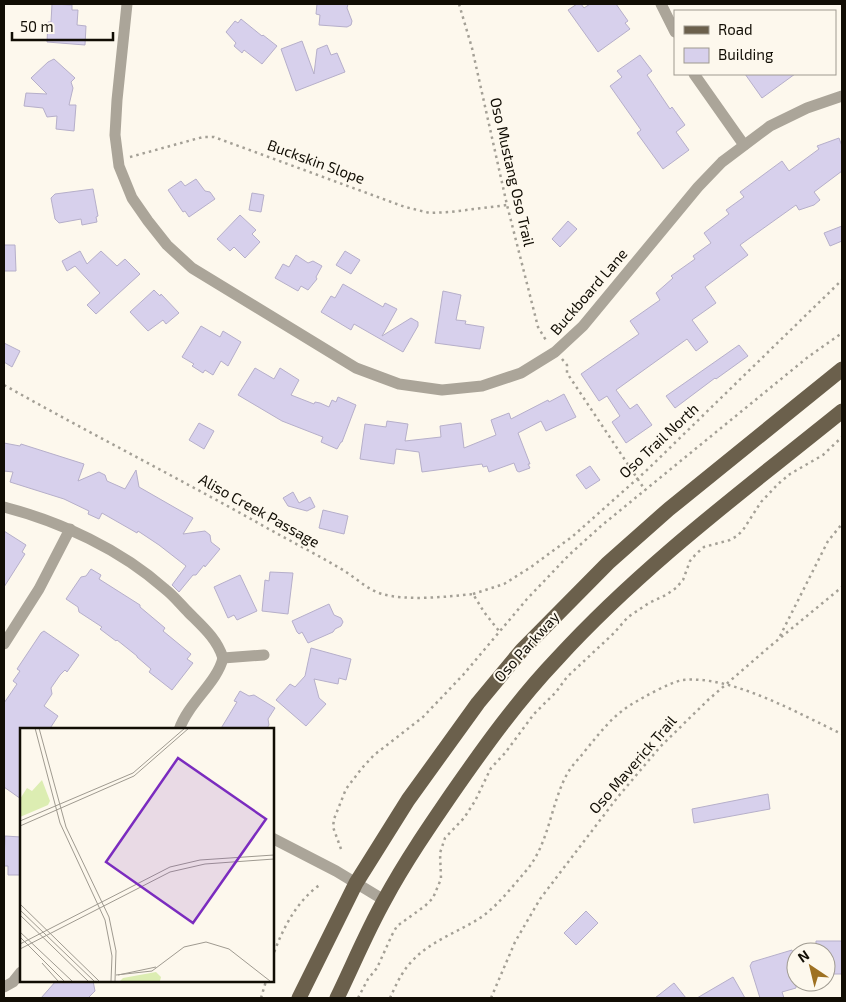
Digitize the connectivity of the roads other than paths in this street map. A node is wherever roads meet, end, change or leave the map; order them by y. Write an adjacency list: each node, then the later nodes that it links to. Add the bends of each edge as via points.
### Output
1 (127, 4): 6 (street, Buckboard Lane, via 115,135 119,166 132,198 148,221 167,245 192,268 356,368 399,384 442,390 482,386 521,373 556,352 584,326 698,187)
2 (662, 4): 3 (street)
3 (674, 30)
4 (695, 75): 6 (street)
5 (842, 96): 6 (street, Buckboard Lane, via 770,126)
6 (744, 145)
7 (842, 369): 16 (main road, Oso Parkway, via 669,509 608,563 528,644 445,747)
8 (842, 411): 17 (main road, Oso Parkway, via 651,568 557,658 510,712 464,775)
9 (4, 507): 10 (street)
10 (70, 529): 11 (street, via 39,589); 13 (street, via 121,557 164,588 209,633 219,645)
11 (4, 644)
12 (264, 655): 13 (street)
13 (223, 658): 14 (street, via 221,668 198,697)
14 (180, 728)
15 (274, 839): 16 (street)
16 (356, 883): 17 (street); 20 (main road, Oso Parkway)
17 (384, 900): 21 (main road, Oso Parkway)
18 (20, 973): 19 (street, via 14,982)
19 (4, 987)
20 (299, 998)
21 (337, 998)

